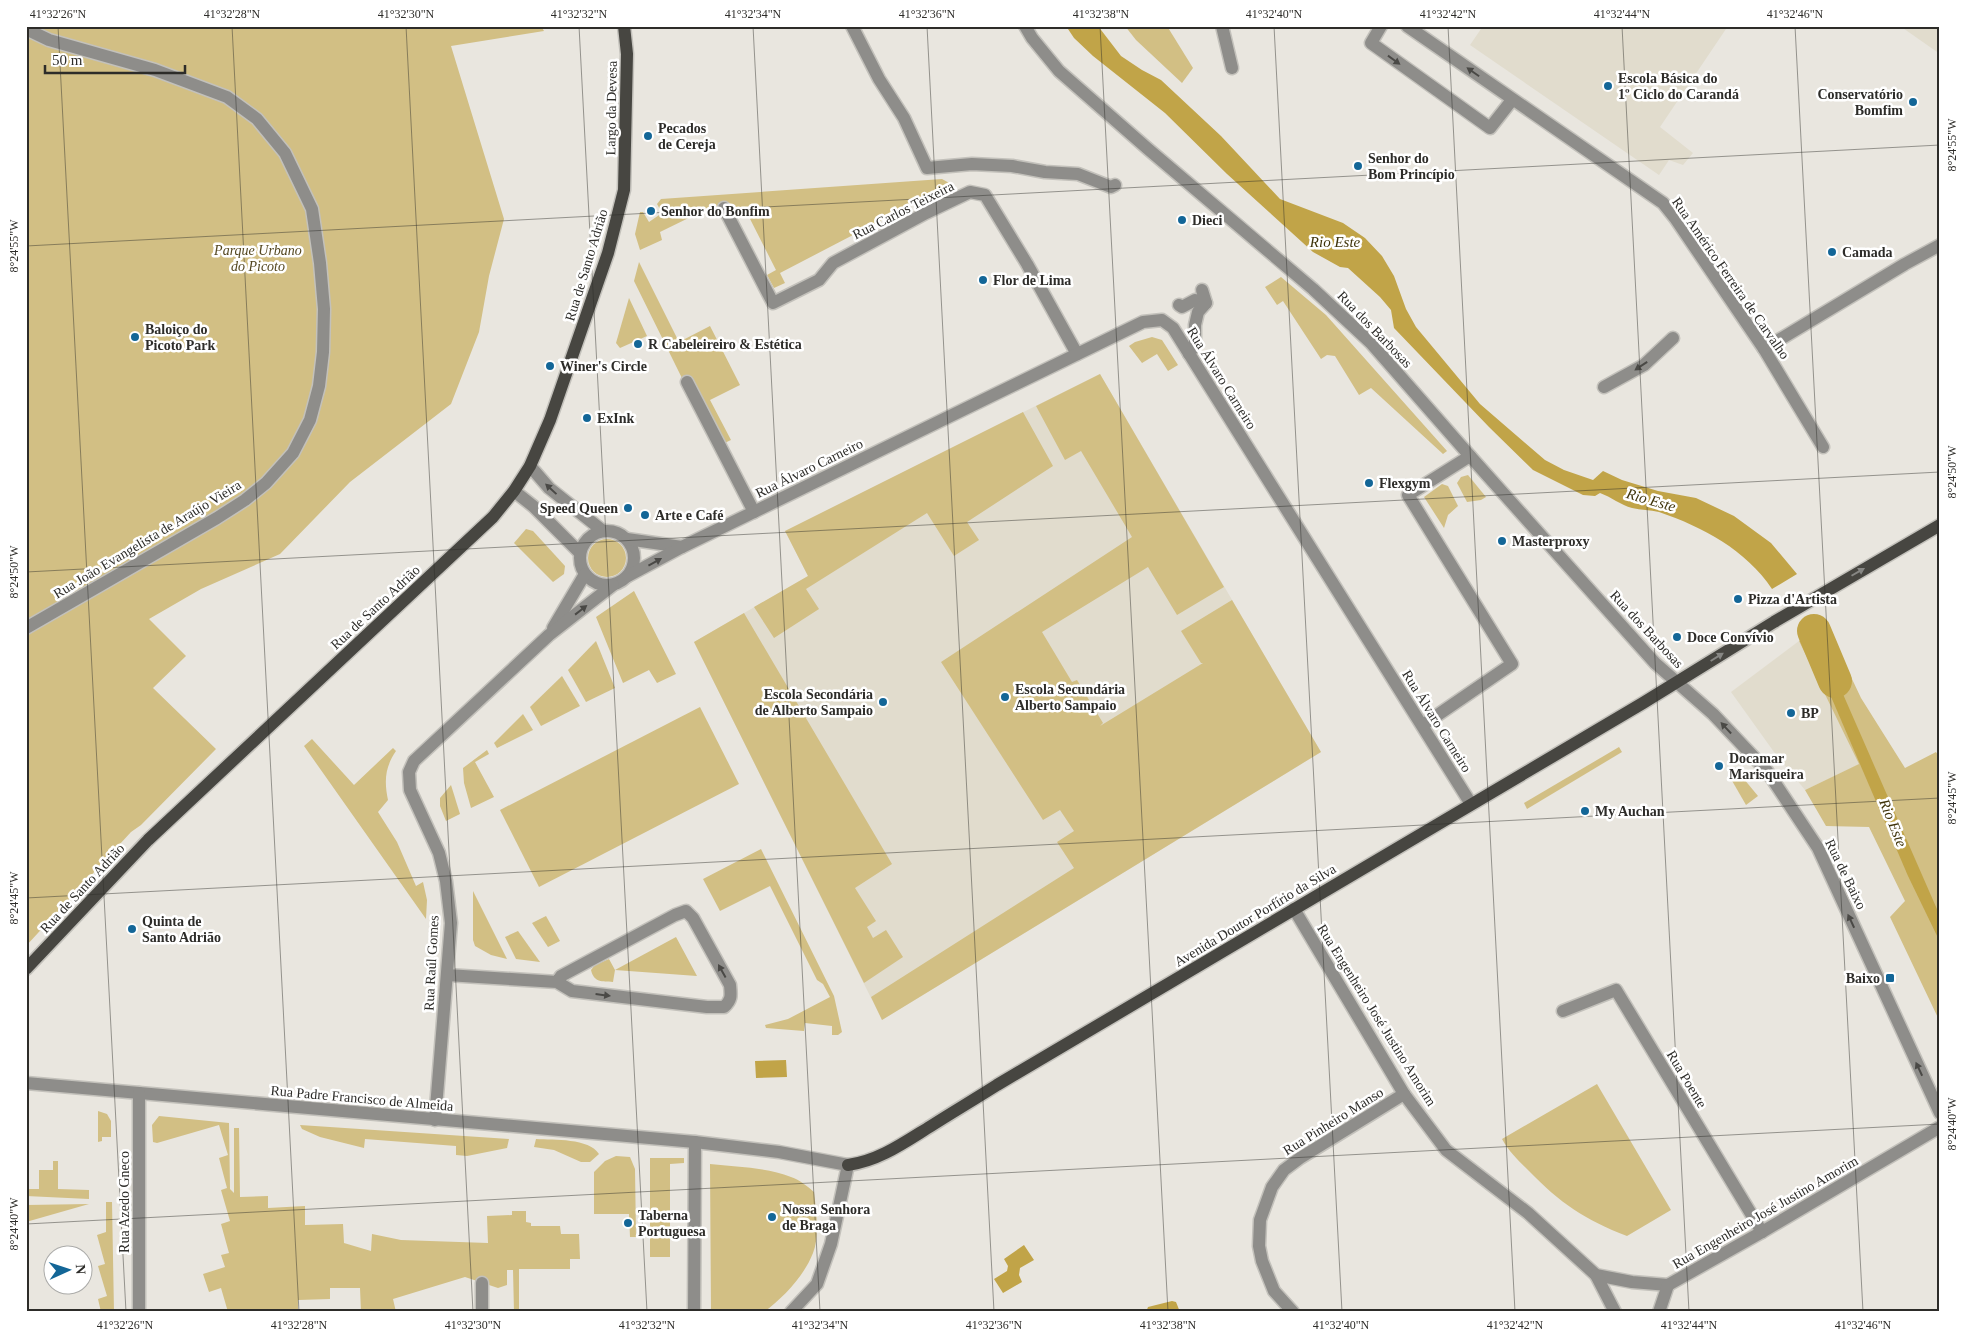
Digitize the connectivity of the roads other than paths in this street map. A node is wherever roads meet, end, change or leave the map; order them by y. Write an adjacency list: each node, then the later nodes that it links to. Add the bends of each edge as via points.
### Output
1 (624, 26): 11 (main road, Largo da Devesa, via 627,54)
2 (852, 26): 10 (street, via 879,79 897,104 927,168 972,164 1012,166 1078,174 1111,187)
3 (1025, 26): 22 (street, Rua dos Barbosas, via 1059,71 1314,289 1371,343)
4 (1222, 26): 8 (street)
5 (1381, 26): 9 (street, one-way to 9, via 1371,43 1490,128)
6 (1407, 26): 9 (street, Rua Américo Ferreira de Carvalho, one-way to 6)
7 (26, 29): 34 (street, Rua João Evangelista de Araújo Vieira, via 49,40 155,70 227,97 257,119 285,153 312,210 324,309 319,386 310,420 293,453 266,483 217,518)
8 (1232, 68)
9 (1512, 100): 16 (street, Rua Américo Ferreira de Carvalho, via 1663,203)
10 (1115, 185)
11 (624, 190): 23 (main road, Rua de Santo Adrião, via 608,253 575,350)
12 (724, 208): 17 (street, Rua Carlos Teixeira, via 773,303 819,280 833,263 926,213 970,192 985,195)
13 (1940, 245): 16 (street)
14 (1179, 305): 18 (street, via 1182,307 1204,296 1195,324 1195,345)
15 (1673, 338): 20 (street, one-way to 20, via 1644,365)
16 (1764, 348): 21 (street, Rua Américo Ferreira de Carvalho)
17 (1077, 354): 18 (street, Rua Álvaro Carneiro, via 1143,322 1162,320 1173,328); 25 (street, Rua Álvaro Carneiro)
18 (1189, 354): 37 (street, Rua Álvaro Carneiro)
19 (687, 382): 25 (street)
20 (1604, 387)
21 (1823, 447)
22 (1470, 456): 36 (street, Rua dos Barbosas, via 1655,663); 37 (street, via 1408,495 1512,664)
23 (530, 466): 24 (main road, Rua de Santo Adrião); 27 (street, one-way to 23, via 549,488)
24 (514, 491): 30 (street); 40 (main road, Rua de Santo Adrião, via 493,517 148,840)
25 (754, 512): 29 (street, Rua Álvaro Carneiro)
26 (1940, 525): 36 (main road, Avenida Doutor Porfírio da Silva, one-way to 26)
27 (603, 531): 28 (street, via 620,534); 30 (street, via 592,535)
28 (627, 539): 29 (street); 32 (street, via 635,558)
29 (682, 547): 32 (street, Rua Álvaro Carneiro, one-way to 29)
30 (580, 553): 31 (street)
31 (585, 574): 33 (street, via 602,585); 35 (street, Rua Raúl Gomes)
32 (628, 576): 33 (street, Rua Álvaro Carneiro)
33 (613, 585): 35 (street, Rua Raúl Gomes, one-way to 33)
34 (26, 628)
35 (549, 635): 41 (street, Rua Raúl Gomes, via 414,761 409,772 410,790 439,853 446,881 450,923)
36 (1676, 682): 38 (main road, Avenida Doutor Porfírio da Silva); 47 (street, Rua de Baixo, one-way to 36, via 1818,848 1767,772 1713,714)
37 (1423, 725): 38 (street, Rua Álvaro Carneiro)
38 (1471, 804): 39 (main road, Avenida Doutor Porfírio da Silva)
39 (1294, 909): 46 (street, Rua Engenheiro José Justino Amorim); 51 (main road, Avenida Doutor Porfírio da Silva, via 882,1155)
40 (26, 969)
41 (447, 975): 42 (street); 48 (street, Rua Raúl Gomes)
42 (557, 982): 42 (street, one-way to 42, via 572,991 707,1007 724,1007 731,996 730,985 693,918 686,912 561,976)
43 (1563, 1011): 52 (street, Rua Poente, via 1616,990)
44 (26, 1083): 45 (street, Rua Padre Francisco de Almeida)
45 (139, 1093): 48 (street, Rua Padre Francisco de Almeida); 57 (street, Rua Azedo Gneco)
46 (1404, 1094): 53 (street, Rua Engenheiro José Justino Amorim, via 1446,1150 1528,1213); 61 (street, Rua Pinheiro Manso, via 1300,1158 1284,1170 1272,1187 1260,1220 1259,1246 1274,1291)
47 (1940, 1113)
48 (435, 1120): 50 (street, Rua Padre Francisco de Almeida)
49 (1940, 1127): 52 (street, Rua Engenheiro José Justino Amorim)
50 (695, 1142): 51 (street, Rua Padre Francisco de Almeida, via 779,1152); 59 (street)
51 (848, 1165): 56 (street, via 828,1257 818,1284)
52 (1762, 1232): 55 (street, Rua Engenheiro José Justino Amorim)
53 (1596, 1275): 55 (street, Rua Engenheiro José Justino Amorim); 62 (street)
54 (482, 1282): 58 (street)
55 (1668, 1285): 63 (street)
56 (804, 1307): 60 (street)
57 (139, 1312)
58 (482, 1312)
59 (694, 1312)
60 (792, 1312)
61 (1293, 1312)
62 (1615, 1312)
63 (1659, 1312)

